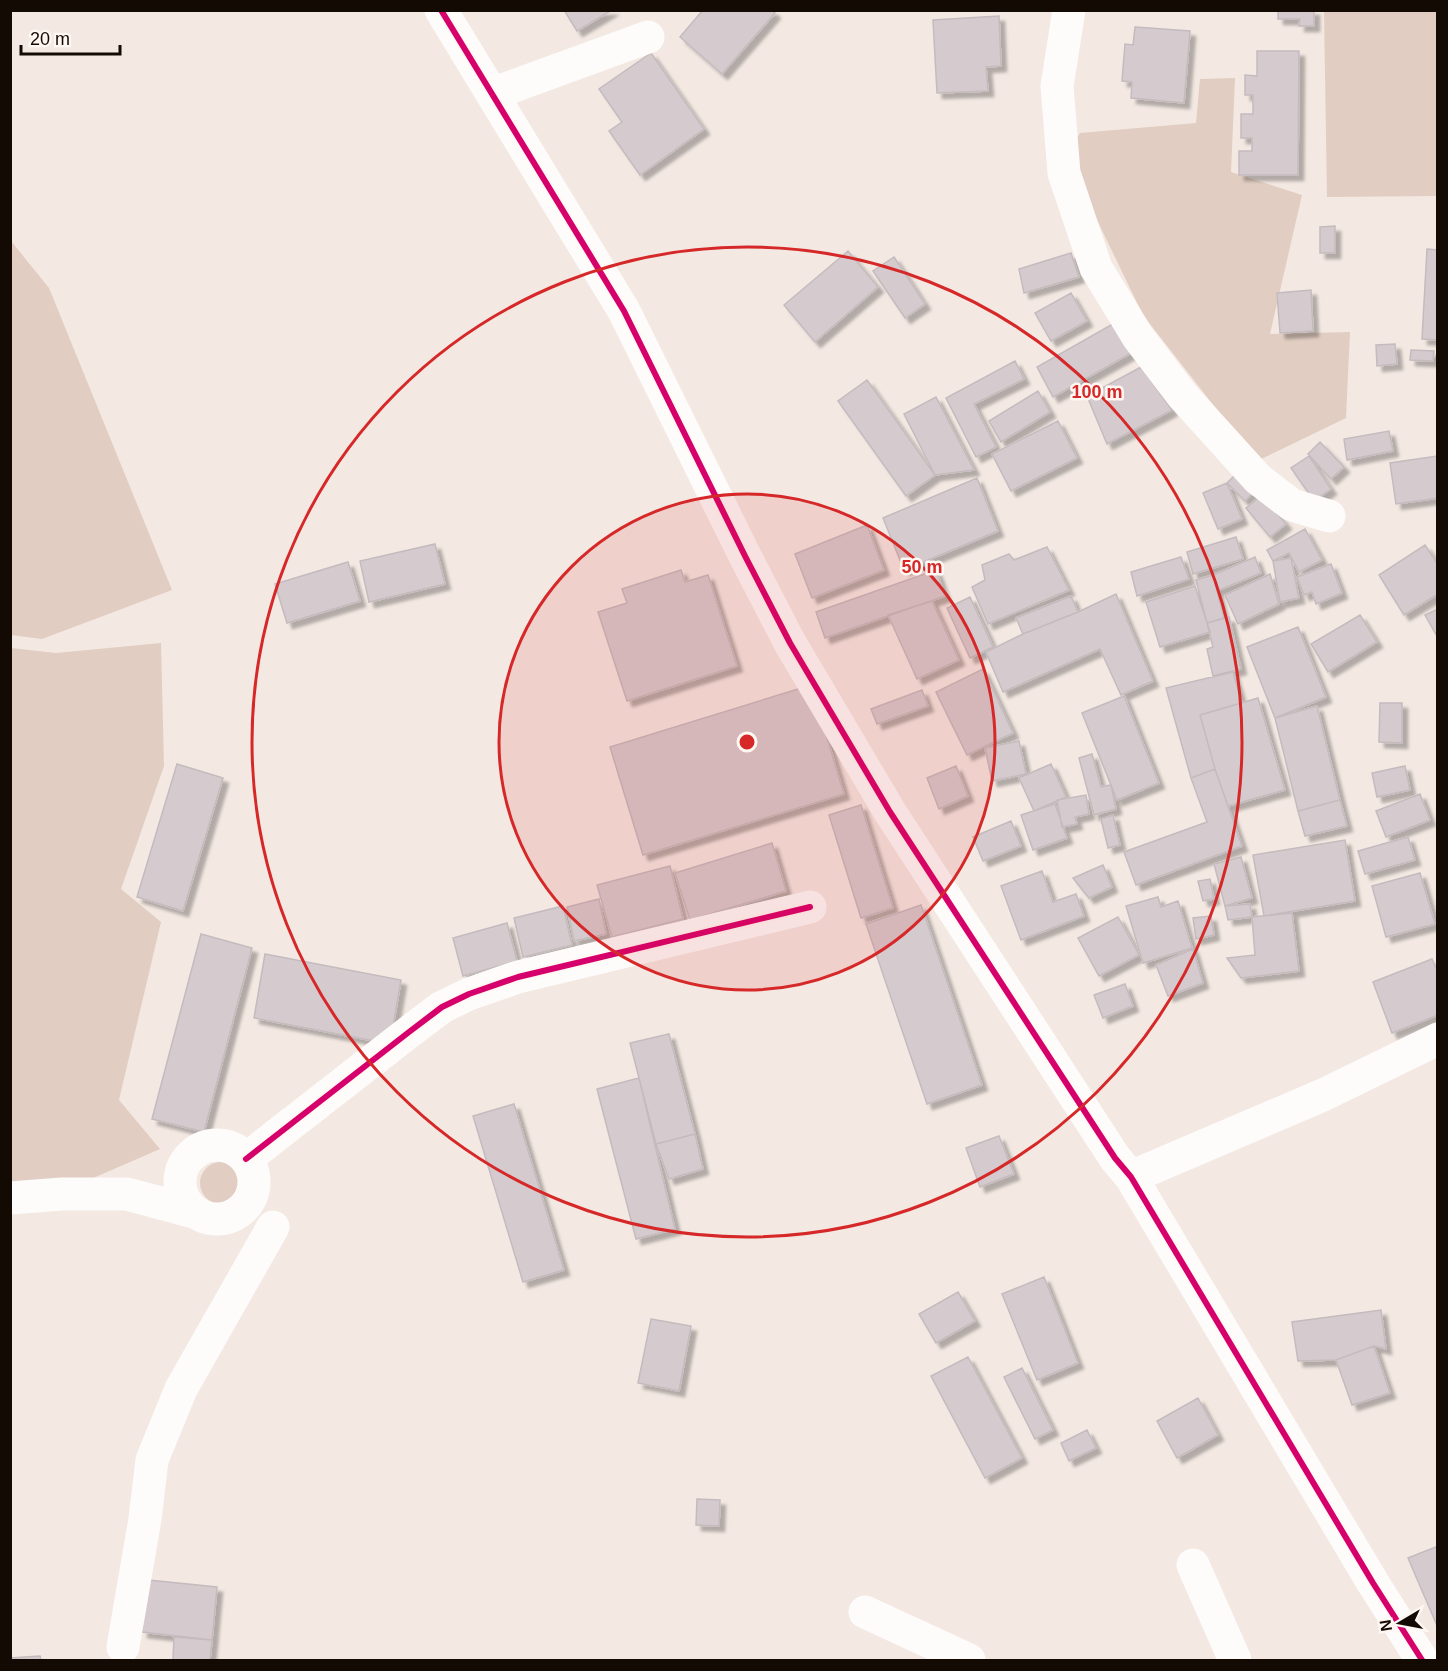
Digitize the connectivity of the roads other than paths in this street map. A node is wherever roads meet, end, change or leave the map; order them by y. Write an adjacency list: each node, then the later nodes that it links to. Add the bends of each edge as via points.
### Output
1 (441, 10): 4 (street)
2 (1069, 10): 5 (street, via 1057,86 1064,173 1096,268 1138,337 1182,395 1258,479 1292,505)
3 (648, 37): 4 (street)
4 (492, 94): 10 (street, via 624,311 796,653 890,812)
5 (1329, 516)
6 (810, 907): 8 (street, via 519,977 469,994 433,1013)
7 (1437, 1039): 10 (street, via 1323,1095)
8 (246, 1159): 9 (street, via 237,1151 213,1145 201,1148); 13 (street, via 254,1182 245,1207 226,1219 204,1218)
9 (183, 1165): 11 (street); 13 (street, via 180,1191)
10 (1131, 1177): 20 (street)
11 (127, 1194): 12 (street); 13 (street)
12 (10, 1198)
13 (194, 1212)
14 (273, 1227): 17 (street, via 181,1389 152,1460)
15 (1193, 1565): 19 (street)
16 (865, 1612): 18 (street)
17 (123, 1647)
18 (969, 1660)
19 (1235, 1660)
20 (1422, 1660)

